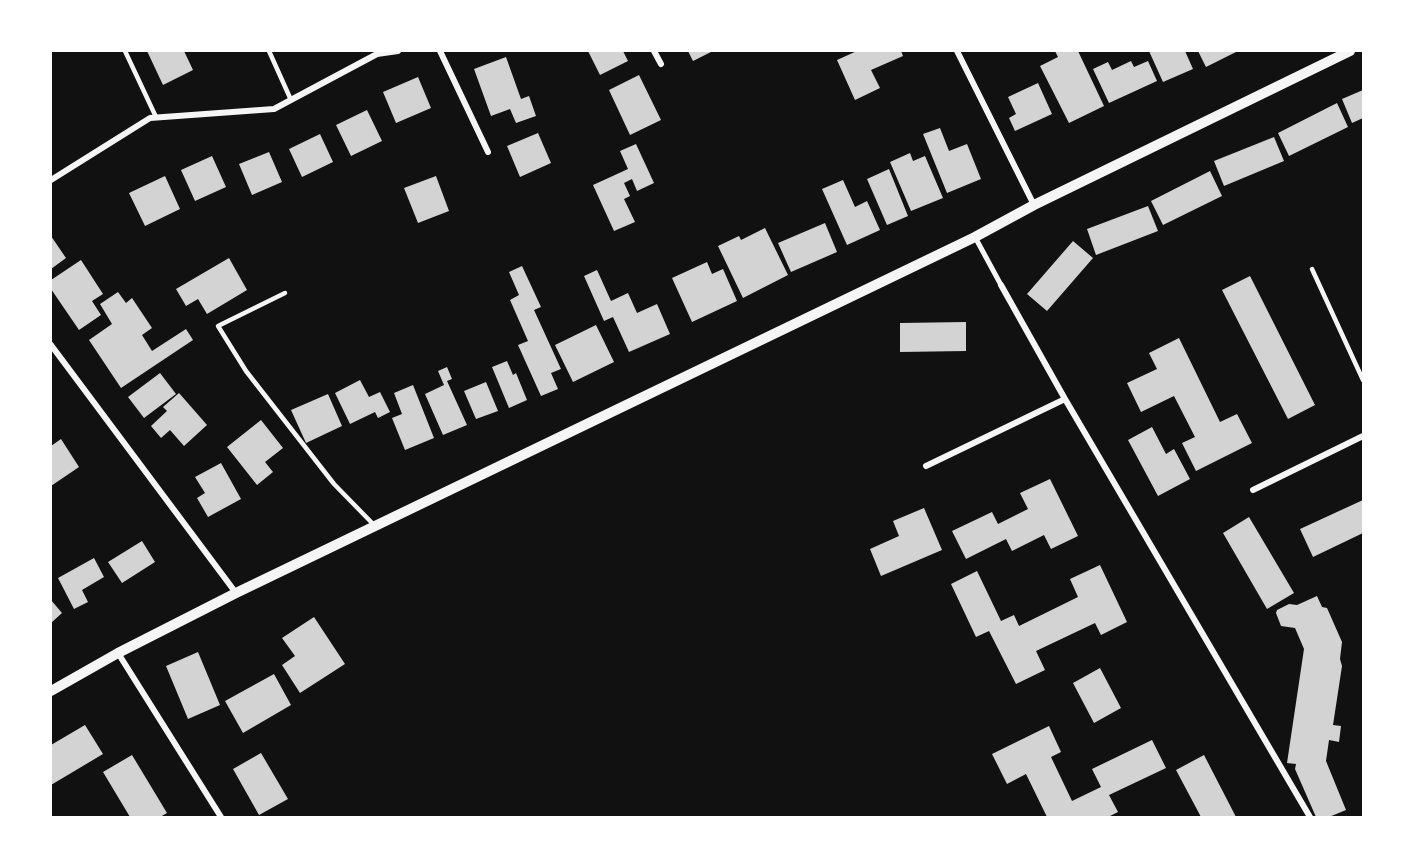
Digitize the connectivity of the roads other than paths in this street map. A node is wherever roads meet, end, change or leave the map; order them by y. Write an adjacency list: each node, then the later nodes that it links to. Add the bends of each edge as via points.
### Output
1 (125, 51): 10 (lane)
2 (269, 51): 9 (lane)
3 (398, 51): 9 (street, via 377,54)
4 (440, 51): 11 (street)
5 (654, 51): 8 (street)
6 (957, 51): 13 (street)
7 (1350, 51): 13 (street)
8 (661, 64)
9 (291, 100): 10 (street, via 274,109)
10 (156, 117): 12 (street)
11 (488, 152)
12 (51, 180)
13 (1034, 205): 14 (street)
14 (975, 237): 16 (street); 24 (street)
15 (1312, 269): 19 (lane)
16 (1001, 285): 20 (street)
17 (285, 293): 24 (lane, via 218,326 246,371 334,484)
18 (51, 345): 25 (street)
19 (1363, 380)
20 (1065, 399): 22 (street); 29 (street)
21 (1363, 436): 23 (street)
22 (926, 466)
23 (1252, 490)
24 (375, 526): 25 (street)
25 (236, 593): 26 (street)
26 (118, 653): 27 (street); 28 (street)
27 (51, 691)
28 (221, 817)
29 (1310, 817)

